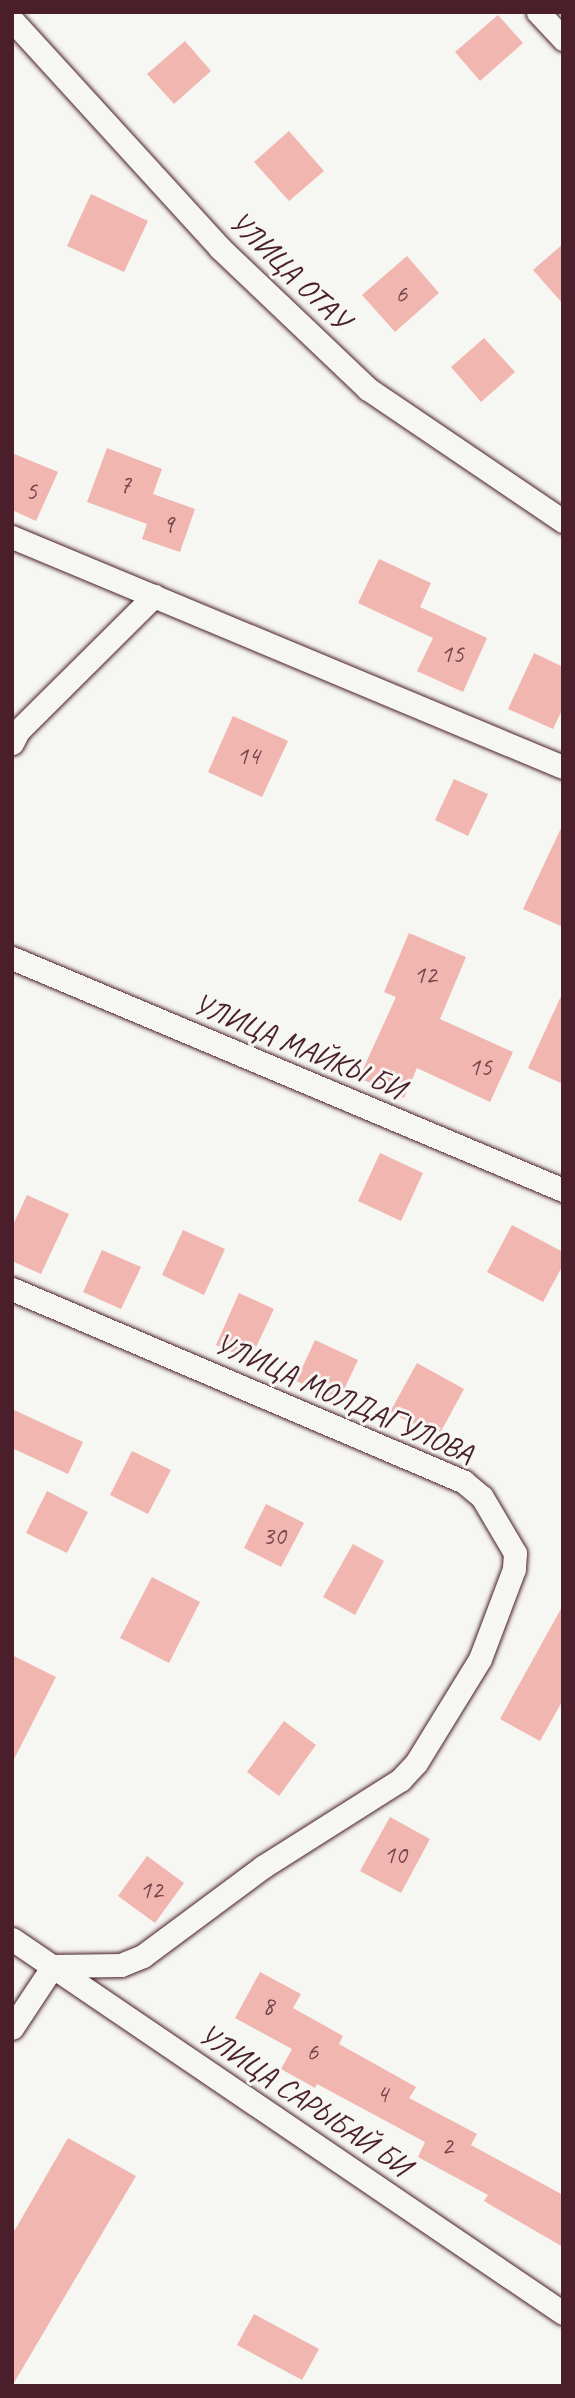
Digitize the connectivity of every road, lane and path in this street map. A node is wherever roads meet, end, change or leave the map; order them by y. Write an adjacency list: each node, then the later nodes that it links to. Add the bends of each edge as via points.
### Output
1 (538, 12): 3 (street)
2 (12, 20): 4 (street, УЛИЦА ОТАУ, via 220,248 368,389)
3 (563, 39)
4 (563, 521)
5 (12, 537): 6 (street)
6 (154, 596): 7 (street, via 18,731); 8 (street)
7 (12, 743)
8 (563, 767)
9 (12, 958): 10 (street, УЛИЦА МАЙКЫ БИ)
10 (563, 1190)
11 (12, 1289): 13 (street, УЛИЦА МОЛДАГУЛОВА, via 464,1482 482,1497 515,1553 514,1569 480,1658 416,1763 400,1780 264,1866 143,1955 121,1965)
12 (12, 1940): 13 (street, УЛИЦА САРЫБАЙ БИ)
13 (53, 1966): 14 (street); 15 (street, УЛИЦА САРЫБАЙ БИ)
14 (12, 2028)
15 (563, 2313)

